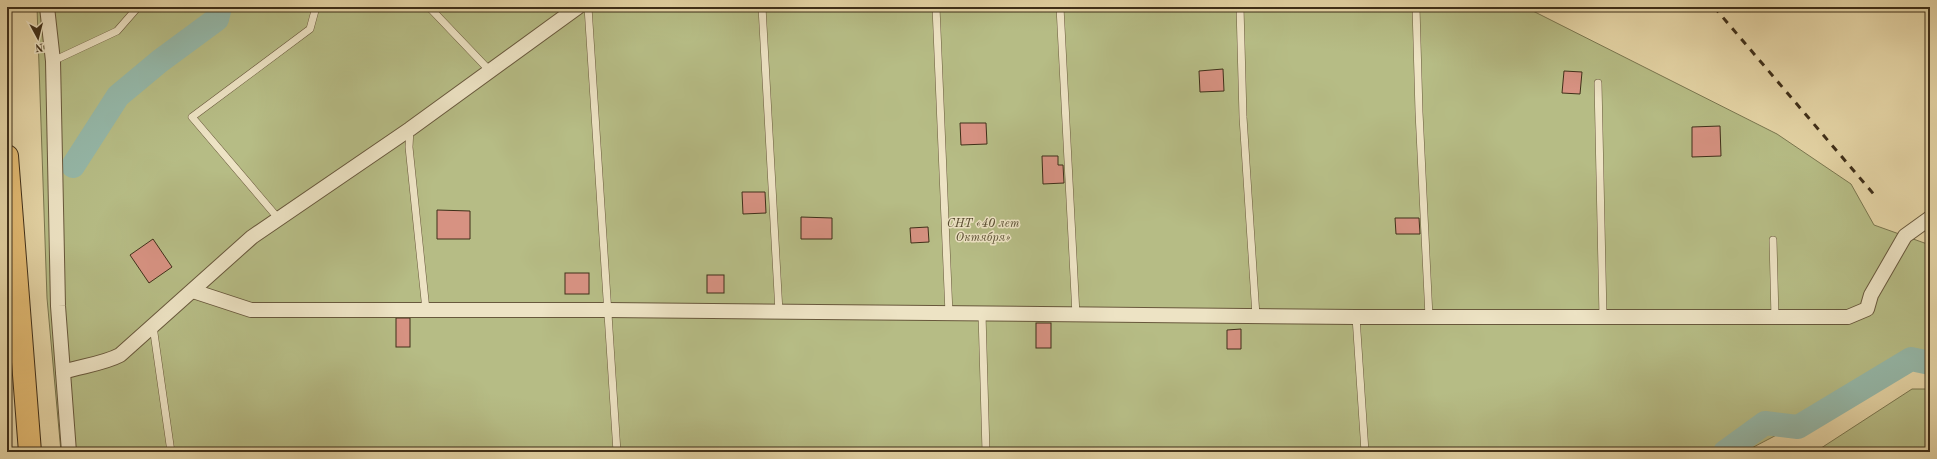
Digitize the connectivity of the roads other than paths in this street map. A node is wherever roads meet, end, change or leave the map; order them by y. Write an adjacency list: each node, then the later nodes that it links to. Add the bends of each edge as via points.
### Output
1 (47, 7): 12 (street)
2 (138, 7): 12 (lane, via 118,31)
3 (316, 7): 17 (lane, via 310,29 192,117)
4 (429, 7): 13 (lane)
5 (578, 7): 13 (street)
6 (588, 7): 22 (lane)
7 (762, 7): 23 (lane)
8 (936, 7): 24 (lane)
9 (1060, 7): 26 (lane)
10 (1240, 7): 27 (lane, via 1243,117)
11 (1416, 7): 29 (lane)
12 (53, 61): 33 (street, via 58,306)
13 (490, 71): 15 (street)
14 (1598, 83): 30 (lane)
15 (410, 129): 17 (street); 21 (lane, via 409,147)
16 (7, 156): 34 (highway)
17 (278, 218): 20 (street, via 252,237)
18 (1930, 218): 31 (street, via 1905,236 1871,295 1866,309 1848,317)
19 (1773, 240): 31 (lane)
20 (193, 291): 21 (street, via 252,310); 32 (street)
21 (426, 310): 22 (street)
22 (607, 310): 23 (street); 37 (lane)
23 (779, 312): 24 (street)
24 (949, 314): 25 (street)
25 (982, 314): 26 (street); 38 (lane)
26 (1076, 315): 27 (street)
27 (1256, 316): 28 (street)
28 (1356, 317): 29 (street); 39 (lane)
29 (1429, 317): 30 (street)
30 (1603, 317): 31 (street)
31 (1775, 318)
32 (153, 326): 33 (street, via 111,360); 36 (lane)
33 (63, 372): 35 (street)
34 (30, 452)
35 (69, 452)
36 (170, 452)
37 (617, 452)
38 (986, 452)
39 (1365, 452)

